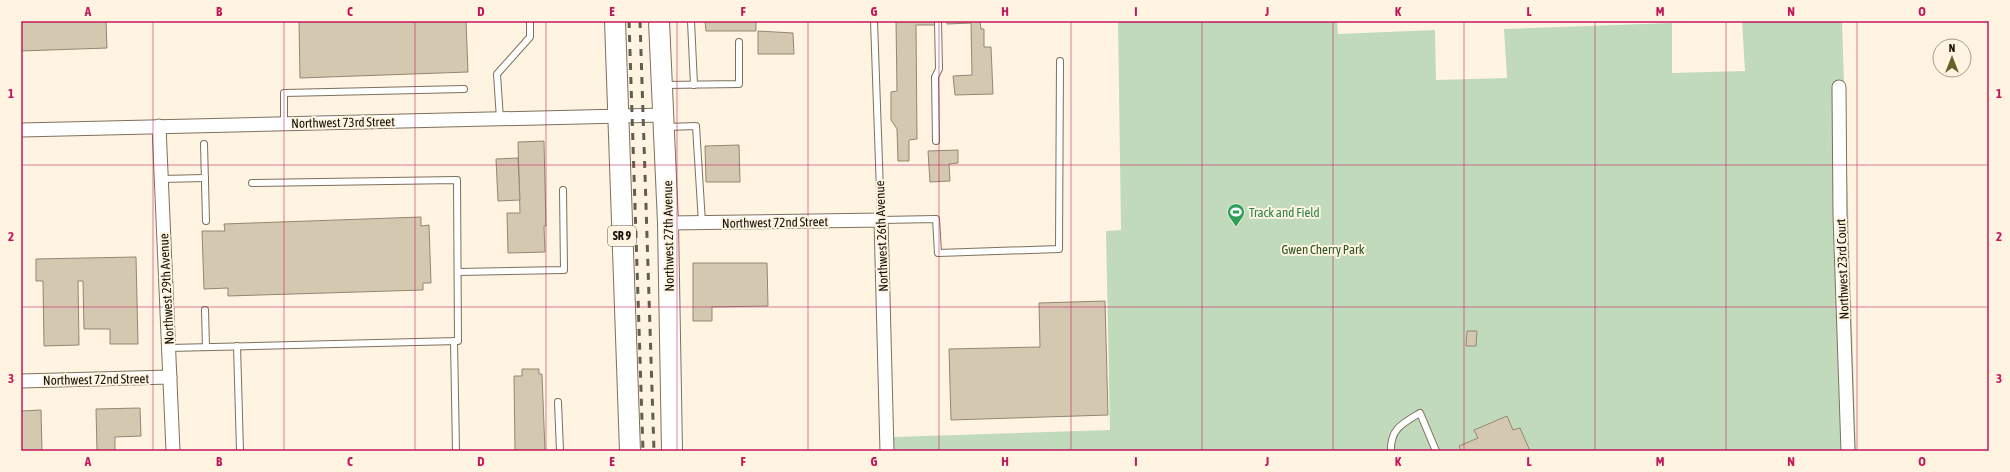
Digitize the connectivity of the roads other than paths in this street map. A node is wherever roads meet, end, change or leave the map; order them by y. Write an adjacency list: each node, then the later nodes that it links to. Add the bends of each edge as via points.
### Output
1 (530, 21): 14 (lane, via 530,37 497,74)
2 (615, 21): 13 (main road, SR 9)
3 (659, 21): 9 (main road, Northwest 27th Avenue)
4 (691, 21): 10 (lane)
5 (874, 21): 25 (lane, Northwest 26th Avenue)
6 (938, 21): 19 (lane, via 938,69 935,77)
7 (739, 42): 10 (lane, via 739,84)
8 (1060, 61): 25 (lane, via 1060,249 938,253 936,219)
9 (663, 85): 10 (lane); 15 (main road, Northwest 27th Avenue)
10 (694, 85)
11 (1839, 87): 47 (street, Northwest 23rd Court, via 1839,192)
12 (464, 89): 16 (lane, via 284,93)
13 (618, 117): 14 (street, Northwest 73rd Street); 15 (street, Northwest 73rd Street); 42 (main road, SR 9)
14 (500, 119): 16 (street, Northwest 73rd Street)
15 (664, 121): 27 (main road, Northwest 27th Avenue); 28 (lane, via 696,126)
16 (284, 124): 17 (street, Northwest 73rd Street)
17 (159, 126): 18 (street, Northwest 73rd Street); 22 (street, Northwest 29th Avenue)
18 (21, 130)
19 (936, 141)
20 (204, 144): 21 (lane)
21 (205, 178): 22 (lane); 26 (lane)
22 (161, 179): 34 (street, Northwest 29th Avenue)
23 (252, 183): 29 (lane, via 458,180)
24 (564, 190): 29 (lane, via 564,270)
25 (881, 220): 28 (street, Northwest 72nd Street); 44 (street, Northwest 26th Avenue)
26 (206, 221)
27 (668, 223): 28 (street, Northwest 72nd Street); 43 (main road, Northwest 27th Avenue)
28 (702, 223)
29 (458, 272): 31 (lane, via 458,341)
30 (205, 310): 33 (lane)
31 (454, 341): 32 (lane); 40 (lane)
32 (237, 346): 33 (lane); 39 (lane)
33 (206, 347): 34 (lane)
34 (169, 348): 35 (street, Northwest 29th Avenue)
35 (170, 377): 36 (street, Northwest 72nd Street); 38 (street, Northwest 29th Avenue)
36 (21, 381)
37 (558, 402): 41 (lane)
38 (173, 451)
39 (240, 451)
40 (456, 451)
41 (560, 451)
42 (630, 451)
43 (672, 451)
44 (887, 451)
45 (1391, 451): 46 (lane, via 1391,439 1401,425 1420,413)
46 (1436, 451)
47 (1848, 451)

